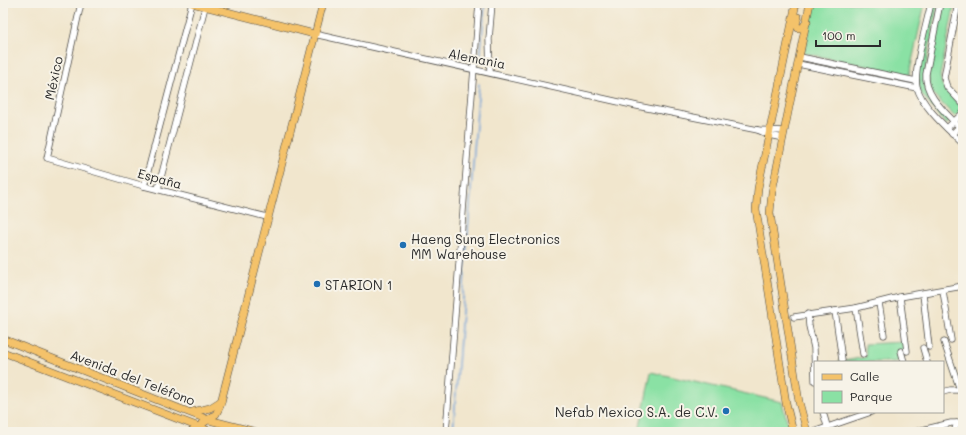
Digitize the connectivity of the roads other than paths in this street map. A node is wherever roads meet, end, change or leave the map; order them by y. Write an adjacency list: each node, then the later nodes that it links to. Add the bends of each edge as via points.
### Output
1 (81, 3): 29 (street, México)
2 (192, 3): 12 (main road, Alemania); 30 (street)
3 (323, 3): 14 (main road)
4 (479, 3): 16 (street)
5 (492, 3): 17 (street)
6 (796, 3): 25 (main road)
7 (800, 3): 13 (main road, via 797,26 802,28)
8 (810, 3): 13 (main road)
9 (931, 3): 18 (street)
10 (940, 3): 22 (street, via 929,58 927,85 929,92)
11 (958, 3): 20 (street, via 944,78 946,87)
12 (206, 5): 14 (main road, Alemania); 31 (street)
13 (807, 22): 15 (main road)
14 (314, 34): 16 (street, Alemania); 32 (main road)
15 (799, 61): 18 (street); 19 (street); 26 (main road)
16 (473, 69): 17 (street, Alemania); 68 (street)
17 (490, 72): 25 (street, Alemania, via 636,106)
18 (916, 81): 19 (street)
19 (917, 88): 24 (street, via 924,102)
20 (963, 104)
21 (963, 113): 22 (street)
22 (954, 122): 23 (street); 24 (street)
23 (962, 127): 27 (street)
24 (947, 128): 27 (street)
25 (769, 132): 26 (street, Alemania); 69 (main road, via 758,188 757,218 786,403)
26 (783, 134): 70 (main road, via 770,213 798,402)
27 (952, 134): 28 (street)
28 (963, 144)
29 (47, 158): 30 (street, España)
30 (144, 186): 31 (street, España)
31 (158, 189): 32 (street, España)
32 (267, 217): 54 (main road)
33 (963, 286): 34 (street)
34 (943, 291): 35 (street); 44 (street)
35 (923, 294): 36 (street); 51 (street)
36 (900, 297): 37 (street); 50 (street)
37 (879, 303): 38 (street); 42 (street)
38 (856, 308): 39 (street); 47 (street)
39 (835, 311): 40 (street); 48 (street)
40 (808, 314): 41 (street); 49 (street)
41 (794, 317)
42 (884, 335)
43 (3, 339): 55 (main road, Avenida del Teléfono)
44 (951, 340)
45 (944, 342): 52 (street)
46 (3, 352): 64 (main road, Avenida del Teléfono)
47 (863, 354)
48 (842, 360)
49 (814, 361)
50 (904, 361)
51 (927, 361)
52 (961, 390): 53 (street)
53 (944, 392)
54 (221, 401): 55 (main road, via 202,411); 60 (main road, via 218,410)
55 (188, 412): 60 (main road, Avenida del Teléfono)
56 (823, 413): 62 (street)
57 (849, 413): 59 (street)
58 (868, 413): 59 (street)
59 (851, 418): 62 (street)
60 (209, 420): 64 (main road); 67 (main road, Avenida del Teléfono)
61 (956, 423): 63 (street); 71 (street); 72 (street)
62 (827, 426): 65 (street)
63 (963, 428)
64 (195, 430): 66 (main road, Avenida del Teléfono)
65 (816, 431)
66 (212, 432)
67 (256, 432)
68 (446, 432)
69 (793, 432)
70 (807, 432)
71 (914, 432)
72 (954, 432)

